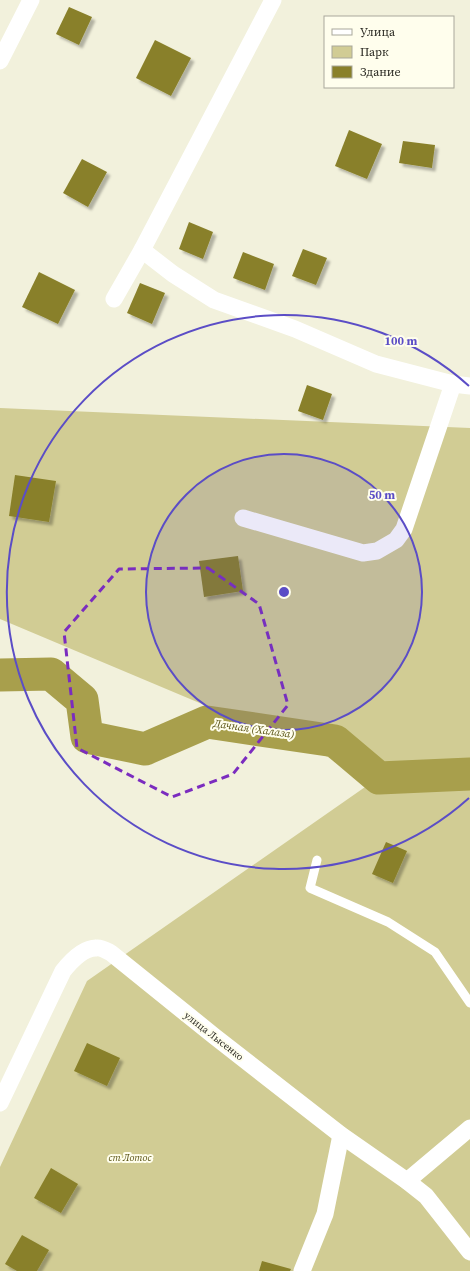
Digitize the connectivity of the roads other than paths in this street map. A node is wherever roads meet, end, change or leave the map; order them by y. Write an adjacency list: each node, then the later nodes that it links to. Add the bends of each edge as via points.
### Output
1 (31, 0): 3 (street)
2 (273, 0): 4 (street)
3 (0, 61)
4 (142, 250): 5 (street); 6 (street, via 173,274 214,300 295,329 376,364)
5 (114, 299)
6 (453, 384): 7 (street); 8 (street, via 404,529 396,540 377,551 363,553)
7 (470, 386)
8 (243, 518)
9 (317, 860): 10 (lane, via 310,888 388,922 436,952)
10 (470, 1003)
11 (0, 1103): 13 (street, улица Лысенко, via 63,971 72,960 97,947 111,953)
12 (470, 1128): 14 (street)
13 (341, 1135): 14 (street, улица Лысенко); 16 (street, via 325,1214)
14 (407, 1181): 15 (street, улица Лысенко, via 426,1196)
15 (470, 1252)
16 (302, 1271)

